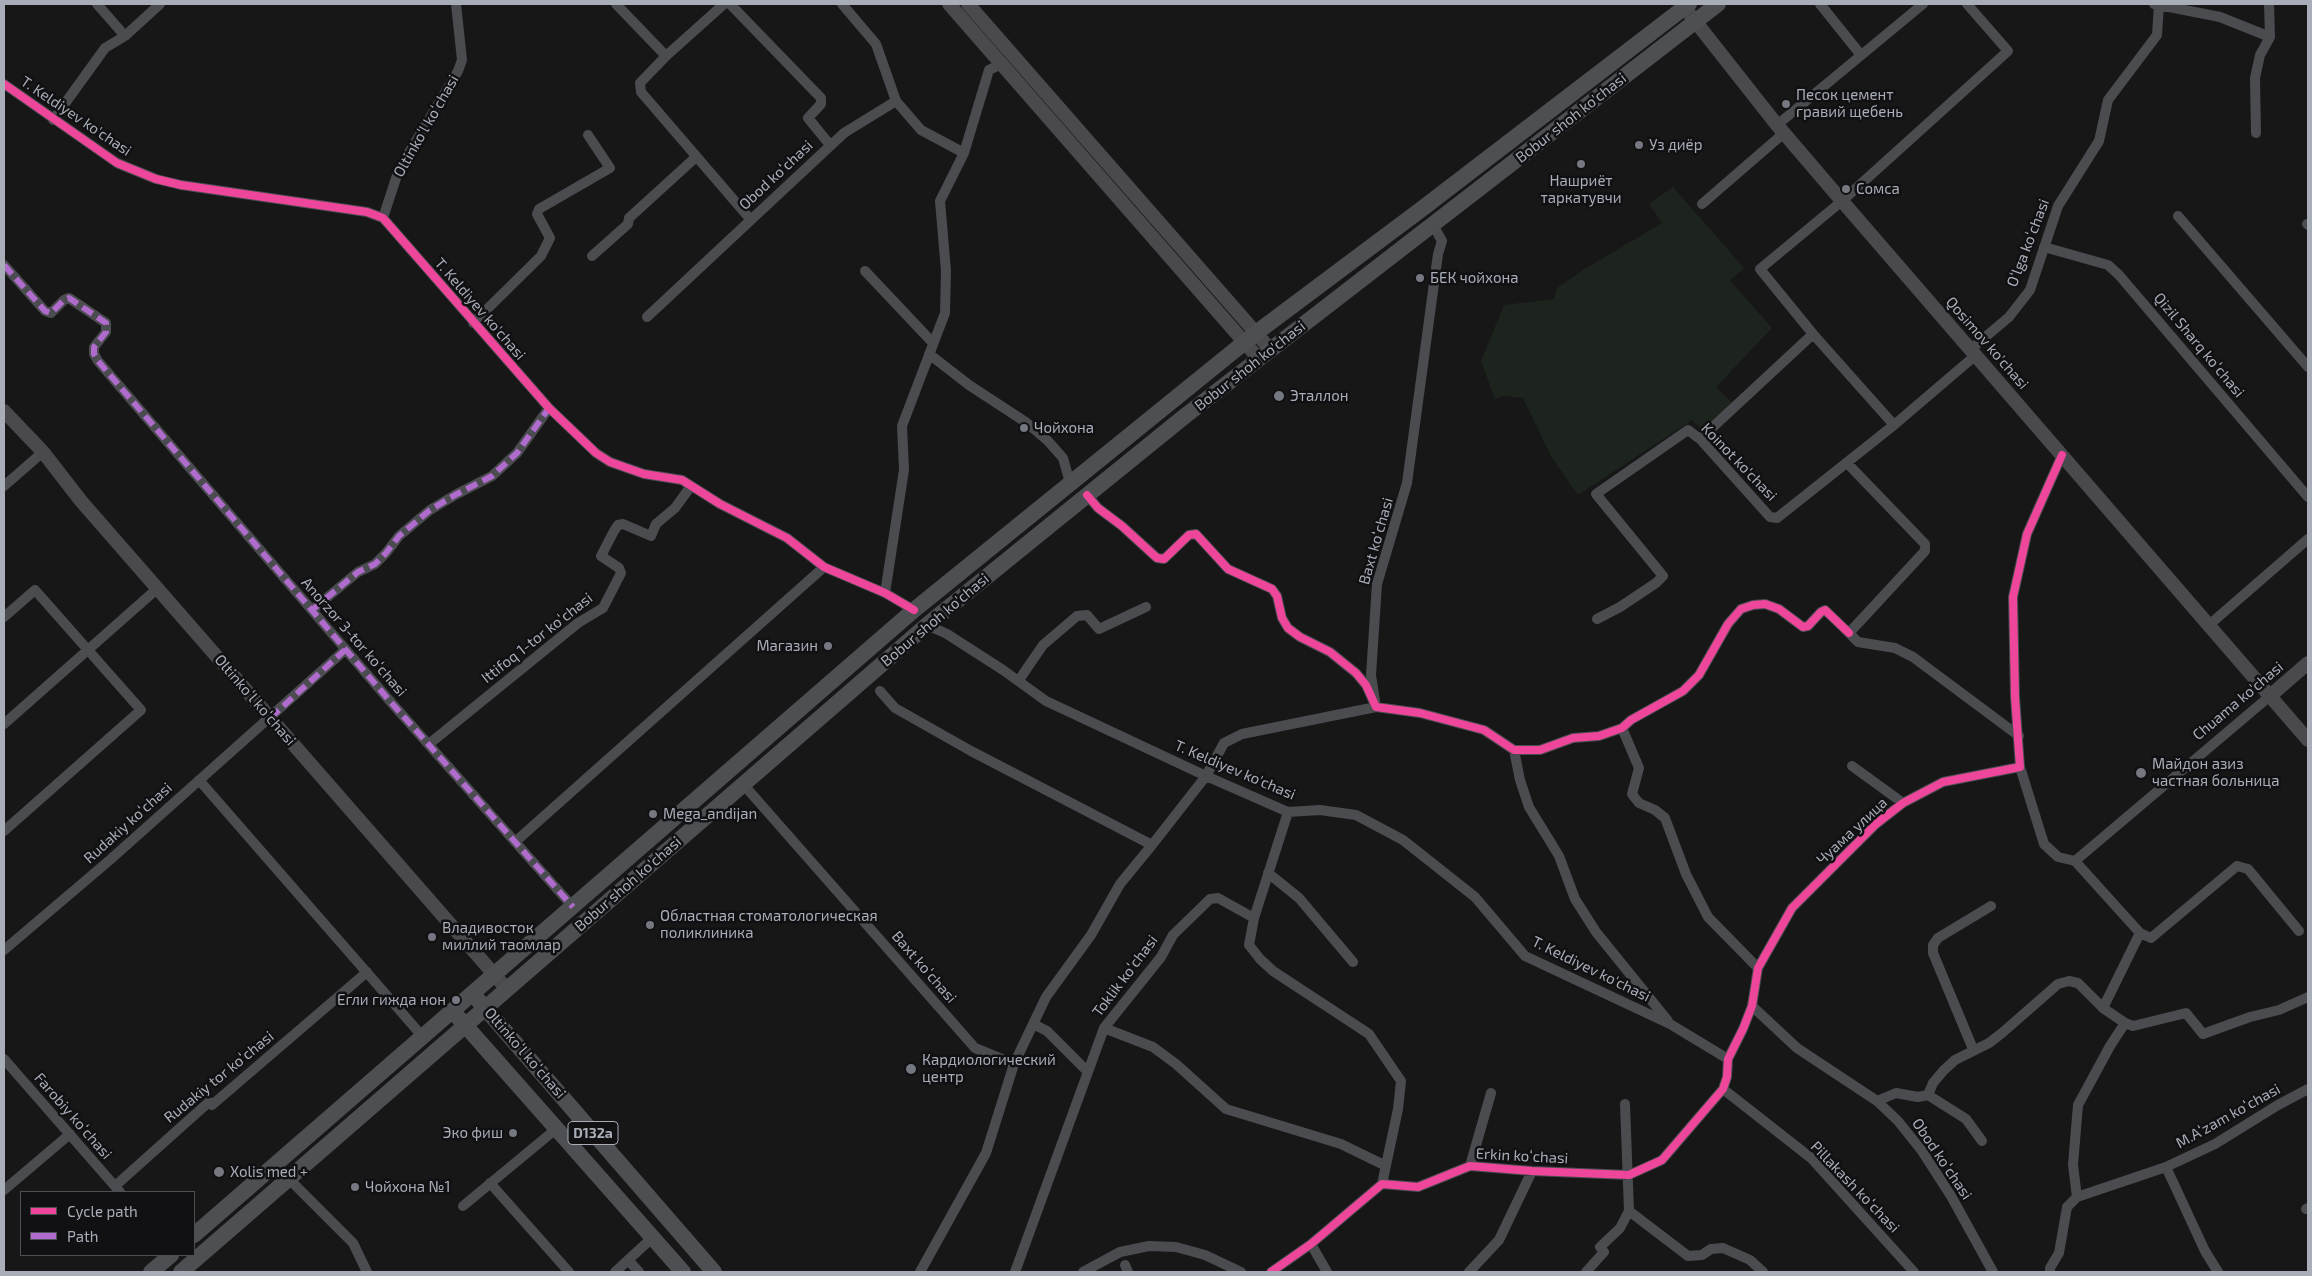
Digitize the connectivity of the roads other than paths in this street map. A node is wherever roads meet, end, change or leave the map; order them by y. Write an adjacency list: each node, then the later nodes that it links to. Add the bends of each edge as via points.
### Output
1 (97, 4): 18 (street)
2 (160, 4): 18 (street)
3 (456, 4): 36 (street, Oltinkoʻl koʻchasi, via 462,60 399,169)
4 (616, 4): 21 (street)
5 (724, 4): 21 (street)
6 (730, 4): 30 (street, Obod koʻchasi, via 821,98 821,104 808,118)
7 (842, 4): 25 (street, via 876,44)
8 (948, 4): 23 (main road)
9 (968, 4): 22 (main road)
10 (1718, 4): 17 (main road, Bobur shoh ko'chasi)
11 (1820, 4): 20 (street)
12 (1922, 4): 20 (street)
13 (1967, 4): 33 (street, via 2008,51)
14 (2157, 4): 19 (street, via 2220,17); 39 (street, Oʻlga koʻchasi, via 2157,35 2108,100 2099,140 2062,197)
15 (2269, 4): 19 (street)
16 (1686, 6): 17 (main road, Qosimov ko'chasi); 46 (main road, Bobur shoh ko'chasi)
17 (1695, 22): 27 (main road, Qosimov ko'chasi); 38 (main road, Bobur shoh ko'chasi)
18 (125, 36): 26 (street, via 105,48)
19 (2270, 37): 28 (street, via 2260,55 2255,78)
20 (1861, 55): 27 (street)
21 (666, 56): 32 (street, via 639,87)
22 (1021, 64): 23 (main road); 46 (main road)
23 (1006, 69): 31 (street, via 989,70); 46 (main road)
24 (4, 84): 26 (street, T. Keldiyev ko'chasi)
25 (896, 100): 30 (street); 31 (street, via 921,130)
26 (53, 120): 36 (street, T. Keldiyev ko'chasi, via 118,163 156,179 367,212)
27 (1781, 129): 33 (main road, Qosimov ko'chasi); 34 (street)
28 (2256, 133)
29 (588, 135): 44 (street, T. Keldiyev ko'chasi, via 610,168 539,209 538,214 550,238 541,256)
30 (830, 145): 37 (street, Obod koʻchasi)
31 (964, 154): 47 (street, via 940,201 946,271 945,313)
32 (696, 157): 37 (street); 40 (street)
33 (1842, 201): 45 (street, via 1760,269); 48 (main road, Qosimov ko'chasi)
34 (1702, 204)
35 (2178, 216): 51 (street)
36 (383, 218): 44 (street, T. Keldiyev ko'chasi)
37 (751, 220): 43 (street, Obod koʻchasi)
38 (1433, 225): 50 (main road, Bobur shoh ko'chasi); 82 (street, Baxt koʻchasi, via 1442,241 1407,483 1377,584 1371,674)
39 (2044, 247): 48 (street, Oʻlga koʻchasi, via 2030,290 2009,317); 63 (street, Qizil Sharq koʻchasi, via 2108,265 2119,275)
40 (592, 256)
41 (4, 265): 69 (street, Anorzor 3-tor koʻchasi, via 45,311 51,313 69,298 106,324 106,332 94,346 94,354)
42 (865, 271): 47 (street)
43 (647, 317)
44 (473, 323): 52 (street, T. Keldiyev ko'chasi)
45 (1813, 334): 54 (street); 55 (street)
46 (1250, 338): 50 (main road); 59 (main road, Bobur shoh ko'chasi)
47 (933, 343): 49 (street)
48 (1974, 352): 54 (street, Koinot ko'chasi); 57 (main road, Qosimov ko'chasi)
49 (929, 354): 59 (street, via 969,385 1027,422 1048,441 1063,458); 67 (street, via 902,426 904,470)
50 (1264, 354): 62 (main road, Bobur shoh ko'chasi)
51 (2308, 367)
52 (549, 408): 61 (street, T. Keldiyev ko'chasi, via 596,453 610,462 644,474 682,480); 69 (street, via 517,453 492,476 430,510 399,536 375,564 358,572)
53 (4, 411): 56 (main road, Oltinkoʻl koʻchasi)
54 (1894, 425): 58 (street, Koinot ko'chasi)
55 (1700, 439): 58 (street, Koinot ko'chasi, via 1770,517 1777,518); 72 (street, Koinot ko'chasi, via 1688,430 1596,494 1663,576)
56 (42, 452): 60 (street); 66 (main road, Oltinkoʻl koʻchasi)
57 (2062, 455): 74 (main road, Qosimov ko'chasi); 86 (street, via 2027,534 2013,598 2015,697)
58 (1847, 463): 75 (street, via 1925,544 1925,551)
59 (1070, 483): 70 (main road, Bobur shoh ko'chasi)
60 (4, 486)
61 (691, 486): 65 (street, T. Keldiyev ko'chasi, via 786,538); 88 (street, Ittifoq 1-tor koʻchasi, via 675,508 656,524 650,536 623,524 614,531 601,556 619,568 621,573 603,608 578,622)
62 (1087, 495): 73 (main road, Bobur shoh ko'chasi); 82 (street, via 1157,558 1164,559 1189,535 1196,534 1228,569 1272,589 1288,628 1330,652 1356,673 1366,685)
63 (2308, 497)
64 (2308, 540): 74 (street)
65 (824, 567): 67 (street, T. Keldiyev ko'chasi); 98 (street)
66 (158, 588): 76 (street); 83 (main road, Oltinkoʻl koʻchasi)
67 (884, 593): 70 (street, T. Keldiyev ko'chasi)
68 (1146, 607): 79 (street, via 1099,629 1087,614 1077,616 1043,645)
69 (312, 610): 77 (street, Anorzor 3-tor koʻchasi)
70 (914, 610): 103 (main road, Bobur shoh ko'chasi)
71 (4, 617): 76 (street, via 35,590)
72 (1597, 619)
73 (926, 626): 79 (street, T. Keldiyev ko'chasi, via 947,634); 94 (main road, Bobur shoh ko'chasi)
74 (2209, 626): 81 (main road, Qosimov ko'chasi)
75 (1849, 632): 85 (street, via 1825,610 1803,627 1779,609 1765,604 1741,609 1728,624 1699,675 1683,691); 86 (street, via 1858,642 1895,648 1913,657)
76 (88, 649): 84 (street); 97 (street, via 141,710)
77 (345, 650): 83 (street, Rudakiy koʻchasi); 88 (street, Anorzor 3-tor koʻchasi)
78 (2308, 663): 81 (main road, Chuama ko'chasi)
79 (1018, 680): 92 (street, T. Keldiyev ko'chasi, via 1046,701)
80 (880, 691): 99 (street, via 895,708 912,718)
81 (2270, 696): 87 (main road, Qosimov ko'chasi); 100 (street, Chuama ko'chasi)
82 (1376, 707): 89 (street, via 1420,713 1484,730); 92 (street, via 1242,734 1224,743)
83 (270, 718): 93 (street, Rudakiy koʻchasi); 111 (main road, Oltinkoʻl koʻchasi)
84 (4, 724)
85 (1622, 728): 89 (street, via 1599,736 1573,738 1540,750); 109 (street, via 1639,768 1632,794 1639,803 1665,818 1686,874 1708,917)
86 (2020, 736): 91 (street)
87 (2308, 740)
88 (428, 744): 98 (street, Anorzor 3-tor koʻchasi)
89 (1514, 750): 122 (street, via 1529,807 1559,856 1574,899 1596,932)
90 (1852, 766): 95 (street)
91 (2020, 767): 95 (street, Чуама улица, via 1943,782); 100 (street, via 2044,844 2058,857)
92 (1206, 776): 96 (street, T. Keldiyev ko'chasi); 99 (street)
93 (199, 780): 107 (street, Rudakiy koʻchasi); 110 (street)
94 (743, 784): 112 (main road, Bobur shoh ko'chasi); 129 (street, Baxt koʻchasi, via 975,1048)
95 (1903, 803): 109 (street, Чуама улица, via 1876,824 1792,908)
96 (1288, 812): 101 (street); 122 (street, T. Keldiyev ko'chasi, via 1320,810 1356,815 1403,840 1475,897 1525,956)
97 (4, 831)
98 (515, 842): 103 (street, Anorzor 3-tor koʻchasi)
99 (1152, 845): 121 (street, via 1120,884 1091,935 1046,997)
100 (2075, 861): 106 (street)
101 (1268, 873): 104 (street); 108 (street, via 1299,898)
102 (1990, 906): 127 (street, via 1938,938 1933,945 1933,953)
103 (573, 907): 111 (main road, Bobur shoh ko'chasi)
104 (1254, 918): 124 (street, Toklik koʻchasi, via 1218,898 1210,898 1174,935 1161,957); 141 (street, via 1249,945 1260,960 1368,1034 1401,1081)
105 (2299, 932): 106 (street, via 2248,869 2237,866 2151,938)
106 (2140, 933): 117 (street)
107 (4, 950)
108 (1354, 962)
109 (1758, 968): 115 (street, Чуама улица)
110 (367, 972): 125 (street); 149 (street, Rudakiy tor koʻchasi, via 212,1106 209,1102)
111 (494, 974): 112 (main road, Oltinkoʻl koʻchasi); 113 (main road, Bobur shoh ko'chasi); 116 (main road)
112 (506, 988): 116 (main road, Bobur shoh ko'chasi); 123 (main road, via 498,1009)
113 (473, 993): 116 (main road, Oltinkoʻl koʻchasi / D132a); 118 (main road, Bobur shoh ko'chasi)
114 (2308, 997): 119 (street, via 2279,1010 2203,1034 2186,1013 2133,1026)
115 (1752, 1006): 128 (street, Чуама улица); 136 (street, Obod koʻchasi, via 1798,1048)
116 (484, 1007): 120 (main road, Bobur shoh ko'chasi); 123 (main road, Oltinkoʻl koʻchasi / D132a); 126 (main road, via 478,1023)
117 (2103, 1008): 119 (street); 127 (street, via 2078,983 2058,984 1989,1043)
118 (453, 1011): 120 (main road, Oltinkoʻl koʻchasi / D132a); 125 (main road, Bobur shoh ko'chasi)
119 (2125, 1023): 151 (street, via 2078,1106 2073,1165)
120 (464, 1024): 126 (main road, Oltinkoʻl koʻchasi / D132a); 146 (main road, Bobur shoh ko'chasi)
121 (1033, 1024): 129 (street); 131 (street, via 1047,1031)
122 (1670, 1024): 128 (street, T. Keldiyev ko'chasi)
123 (501, 1026): 169 (main road, Oltinkoʻl koʻchasi / D132a)
124 (1104, 1028): 131 (street, Toklik koʻchasi); 141 (street, via 1153,1048 1226,1109 1341,1144)
125 (423, 1037): 154 (main road, Bobur shoh ko'chasi)
126 (482, 1044): 138 (main road, Oltinkoʻl koʻchasi / D132a)
127 (1973, 1049): 135 (street, via 1944,1070)
128 (1728, 1059): 132 (street, Чуама улица)
129 (1014, 1064): 170 (street, via 986,1154)
130 (6, 1066): 139 (street, Farobiy koʻchasi)
131 (1087, 1072): 171 (street, Toklik koʻchasi)
132 (1723, 1089): 145 (street, Erkin koʻchasi, via 1662,1160); 179 (street, Pillakash koʻchasi, via 1811,1158)
133 (2308, 1089): 143 (street, M.Aʻzam koʻchasi, via 2215,1144)
134 (1491, 1093): 142 (street)
135 (1928, 1095): 136 (street, via 1918,1097 1896,1092); 140 (street, via 1966,1118)
136 (1877, 1101): 180 (street, Obod koʻchasi, via 1922,1150)
137 (1625, 1104): 145 (street)
138 (556, 1128): 147 (street); 157 (main road, Oltinkoʻl koʻchasi / D132a)
139 (70, 1134): 149 (street, Farobiy koʻchasi); 150 (street)
140 (1982, 1141)
141 (1386, 1166): 148 (street)
142 (1470, 1166): 144 (street, Erkin koʻchasi); 148 (street, Erkin koʻchasi, via 1418,1187)
143 (2166, 1167): 151 (street, M.Aʻzam koʻchasi); 182 (street)
144 (1532, 1171): 145 (street, Erkin koʻchasi); 176 (street, via 1498,1240)
145 (1629, 1174): 153 (street)
146 (288, 1178): 156 (main road, Bobur shoh ko'chasi); 164 (street, via 353,1243)
147 (490, 1183): 152 (street); 165 (street)
148 (1382, 1184): 158 (street)
149 (118, 1189)
150 (4, 1190)
151 (2077, 1197): 181 (street, via 2067,1206 2059,1253)
152 (463, 1206)
153 (1629, 1211): 177 (street, via 1620,1228 1600,1247 1604,1252); 178 (street, via 1688,1256 1723,1248 1750,1260)
154 (211, 1220): 155 (main road, Bobur shoh ko'chasi); 156 (main road)
155 (195, 1234)
156 (224, 1235): 163 (main road, Bobur shoh ko'chasi)
157 (652, 1238): 160 (street); 168 (main road, Oltinkoʻl koʻchasi / D132a)
158 (1311, 1244): 174 (street); 175 (street)
159 (170, 1256): 162 (main road)
160 (628, 1260): 166 (street); 167 (street)
161 (1123, 1262): 172 (street); 173 (street, via 1149,1246 1176,1247 1205,1255)
162 (151, 1272)
163 (181, 1272)
164 (368, 1272)
165 (569, 1272)
166 (615, 1272)
167 (639, 1272)
168 (683, 1272)
169 (714, 1272)
170 (920, 1272)
171 (1015, 1272)
172 (1084, 1272)
173 (1240, 1272)
174 (1271, 1272)
175 (1327, 1272)
176 (1469, 1272)
177 (1586, 1272)
178 (1763, 1272)
179 (1914, 1272)
180 (1993, 1272)
181 (2050, 1272)
182 (2218, 1272)

